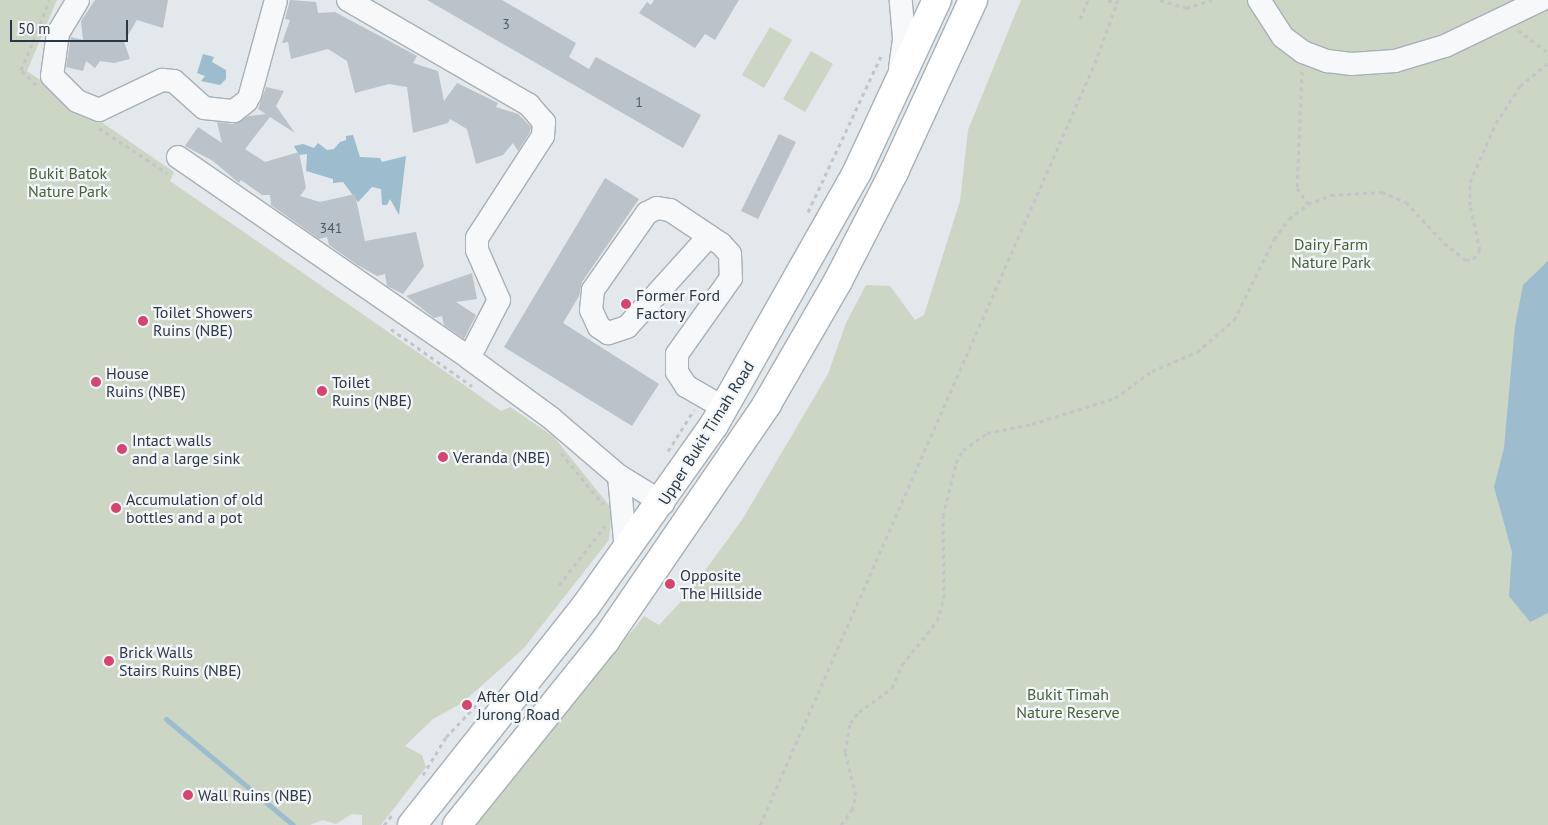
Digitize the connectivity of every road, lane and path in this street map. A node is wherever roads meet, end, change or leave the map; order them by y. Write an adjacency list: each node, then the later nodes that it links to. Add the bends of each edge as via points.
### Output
1 (49, 0): 21 (path, via 20,70)
2 (78, 0): 3 (street, via 58,33 52,76 77,101 99,110 162,80 174,81 204,108 234,111 249,98)
3 (276, 0)
4 (348, 0): 30 (street, via 529,105 544,122 543,136 477,238 477,250 499,300)
5 (901, 0): 22 (street, via 904,38)
6 (937, 0): 22 (highway, Upper Bukit Timah Road)
7 (1088, 0): 16 (path)
8 (1108, 0): 14 (path)
9 (1160, 0): 10 (path, via 1186,8)
10 (1212, 0)
11 (1258, 0): 18 (street, via 1283,37)
12 (1540, 0): 15 (street)
13 (972, 1): 24 (highway, Upper Bukit Timah Road)
14 (1118, 2): 47 (path, via 1095,63)
15 (1510, 14): 18 (street, via 1444,46 1395,61 1352,64 1326,61); 19 (path, via 1519,33)
16 (1080, 19)
17 (885, 48): 27 (path)
18 (1303, 52): 26 (path, via 1297,188)
19 (1548, 53)
20 (1548, 63): 26 (path, via 1515,93 1496,123 1470,182 1470,205 1480,250 1473,259 1466,260 1444,243 1406,202 1382,192 1332,195)
21 (24, 76)
22 (897, 84): 25 (highway, Upper Bukit Timah Road)
23 (178, 157): 30 (street)
24 (894, 172): 25 (highway, via 882,165 874,168); 32 (highway, Upper Bukit Timah Road, via 838,281)
25 (841, 202): 33 (highway, Upper Bukit Timah Road)
26 (1308, 204): 48 (path, via 1289,219 1274,240 1234,320 1197,352 1152,371 1115,398 1032,424 988,433 963,450 956,463 943,516 944,598 936,621 902,665 892,688 859,712 850,723 845,752 856,795 852,810)
27 (807, 215)
28 (709, 236): 28 (street, via 670,210 657,208 647,213 593,290 590,310 599,327 608,333 627,327); 33 (street, via 730,254 731,278 677,354 677,372 686,386)
29 (383, 324): 31 (path)
30 (469, 358): 36 (street, via 552,418)
31 (479, 391)
32 (766, 404): 33 (highway, via 753,396); 45 (highway, Upper Bukit Timah Road, via 605,641)
33 (714, 409): 35 (path); 37 (highway, Upper Bukit Timah Road)
34 (558, 449): 38 (path)
35 (662, 458)
36 (619, 476): 37 (street); 40 (street)
37 (662, 503): 40 (highway, Upper Bukit Timah Road)
38 (606, 509)
39 (608, 523): 41 (path)
40 (626, 552): 44 (highway, Upper Bukit Timah Road)
41 (559, 585)
42 (490, 690): 43 (path, via 446,737)
43 (419, 780)
44 (411, 814): 45 (highway); 46 (path)
45 (462, 819)
46 (384, 825)
47 (760, 825)
48 (841, 825)

